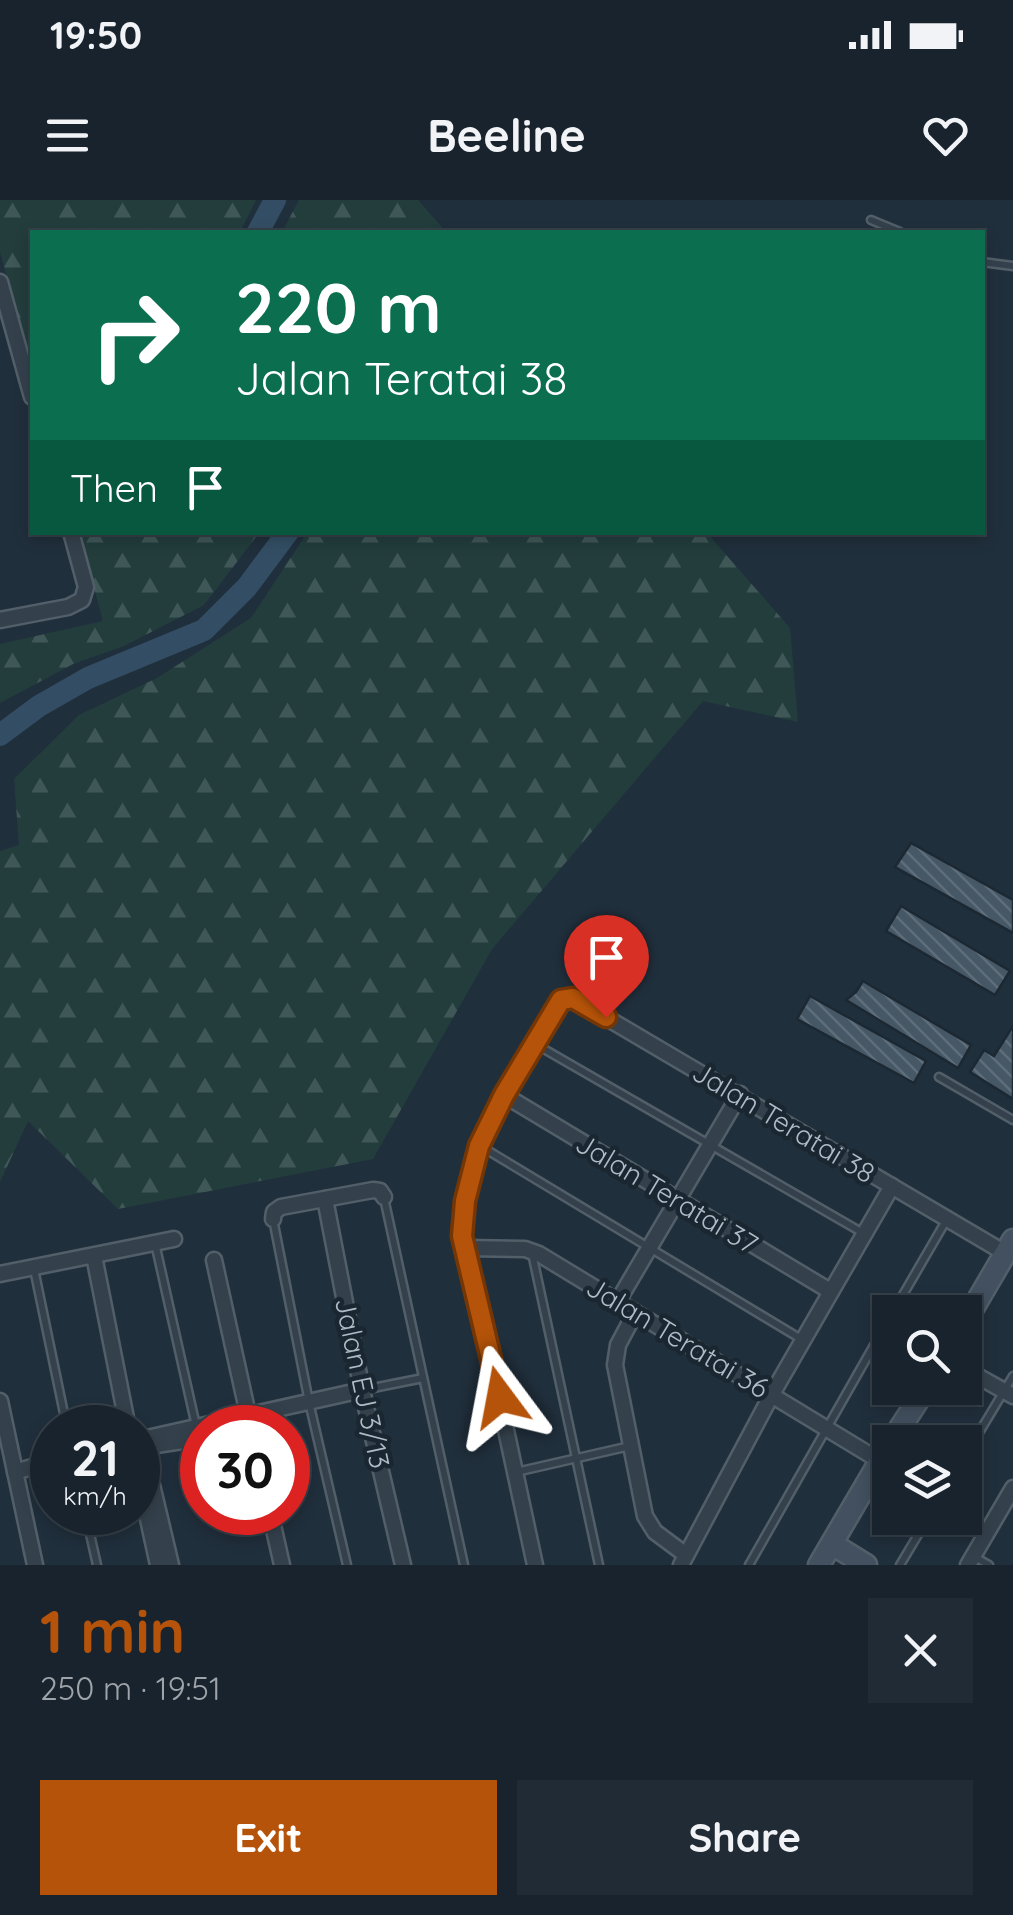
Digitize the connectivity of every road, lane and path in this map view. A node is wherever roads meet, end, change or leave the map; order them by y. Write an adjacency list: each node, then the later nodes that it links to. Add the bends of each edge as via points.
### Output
1 (871, 220): 2 (lane)
2 (895, 230)
3 (985, 262): 4 (lane)
4 (1013, 266)
5 (1, 292): 6 (street)
6 (30, 390)
7 (72, 535): 8 (street, via 86,587 82,600)
8 (0, 620)
9 (534, 1044): 11 (street, Jalan Teratai 38, via 561,1000 573,998); 12 (street); 14 (lane)
10 (940, 1077): 13 (lane)
11 (740, 1094): 14 (street); 16 (street, Jalan Teratai 38)
12 (504, 1095): 15 (street); 19 (street, Jalan Teratai 37)
13 (1013, 1120)
14 (710, 1145): 19 (street); 22 (lane)
15 (479, 1146): 26 (street, via 465,1201); 27 (lane)
16 (892, 1186): 21 (street, Jalan Teratai 38); 22 (street)
17 (384, 1197): 18 (street, via 376,1190); 41 (lane)
18 (325, 1199): 20 (street, via 281,1207); 43 (street, Jalan EJ 3/13)
19 (678, 1199): 27 (street); 33 (street, Jalan Teratai 37)
20 (273, 1219): 47 (lane)
21 (947, 1219): 25 (street, Jalan Teratai 38); 34 (lane)
22 (864, 1234): 33 (street)
23 (174, 1238): 24 (street)
24 (155, 1243): 29 (street); 50 (lane)
25 (1009, 1246): 35 (street)
26 (466, 1248): 28 (street, Jalan Teratai 36); 61 (street)
27 (649, 1248): 36 (street); 38 (lane)
28 (532, 1250): 36 (street, Jalan Teratai 36); 58 (lane)
29 (94, 1256): 31 (street); 49 (street)
30 (214, 1260): 51 (street)
31 (34, 1269): 32 (street); 48 (lane)
32 (0, 1274)
33 (830, 1291): 38 (street)
34 (903, 1295)
35 (981, 1295)
36 (618, 1301): 37 (street, Jalan Teratai 36)
37 (636, 1312): 45 (street, Jalan Teratai 36); 57 (street, via 614,1355)
38 (802, 1340): 45 (street)
39 (872, 1348): 53 (lane)
40 (1013, 1376): 44 (lane)
41 (423, 1378): 43 (lane); 79 (lane)
42 (982, 1378): 44 (street)
43 (362, 1390): 47 (street); 78 (street, Jalan EJ 3/13)
44 (1009, 1393): 54 (lane)
45 (772, 1394): 53 (street, Jalan Teratai 36); 70 (street)
46 (0, 1402): 60 (street)
47 (310, 1402): 52 (street); 77 (lane)
48 (62, 1405)
49 (123, 1405)
50 (194, 1405)
51 (246, 1405)
52 (301, 1405)
53 (826, 1427): 56 (street, Jalan Teratai 36); 82 (lane)
54 (982, 1432)
55 (180, 1437): 75 (street, via 144,1447)
56 (872, 1444)
57 (632, 1446): 58 (lane); 70 (street, via 650,1525)
58 (578, 1458): 61 (lane); 81 (lane)
59 (30, 1467): 60 (street)
60 (15, 1472): 72 (street)
61 (516, 1472): 80 (street)
62 (872, 1475): 69 (street)
63 (1013, 1488): 64 (street)
64 (1009, 1504): 71 (street)
65 (91, 1535): 73 (lane)
66 (151, 1535): 74 (street)
67 (272, 1535): 76 (street)
68 (918, 1535): 85 (lane)
69 (832, 1544): 83 (street); 84 (street)
70 (684, 1560)
71 (971, 1561): 86 (lane)
72 (35, 1565)
73 (97, 1565)
74 (158, 1565)
75 (171, 1565)
76 (279, 1565)
77 (347, 1565)
78 (404, 1565)
79 (464, 1565)
80 (536, 1565)
81 (599, 1565)
82 (748, 1565)
83 (819, 1565)
84 (866, 1565)
85 (900, 1565)
86 (989, 1565)

